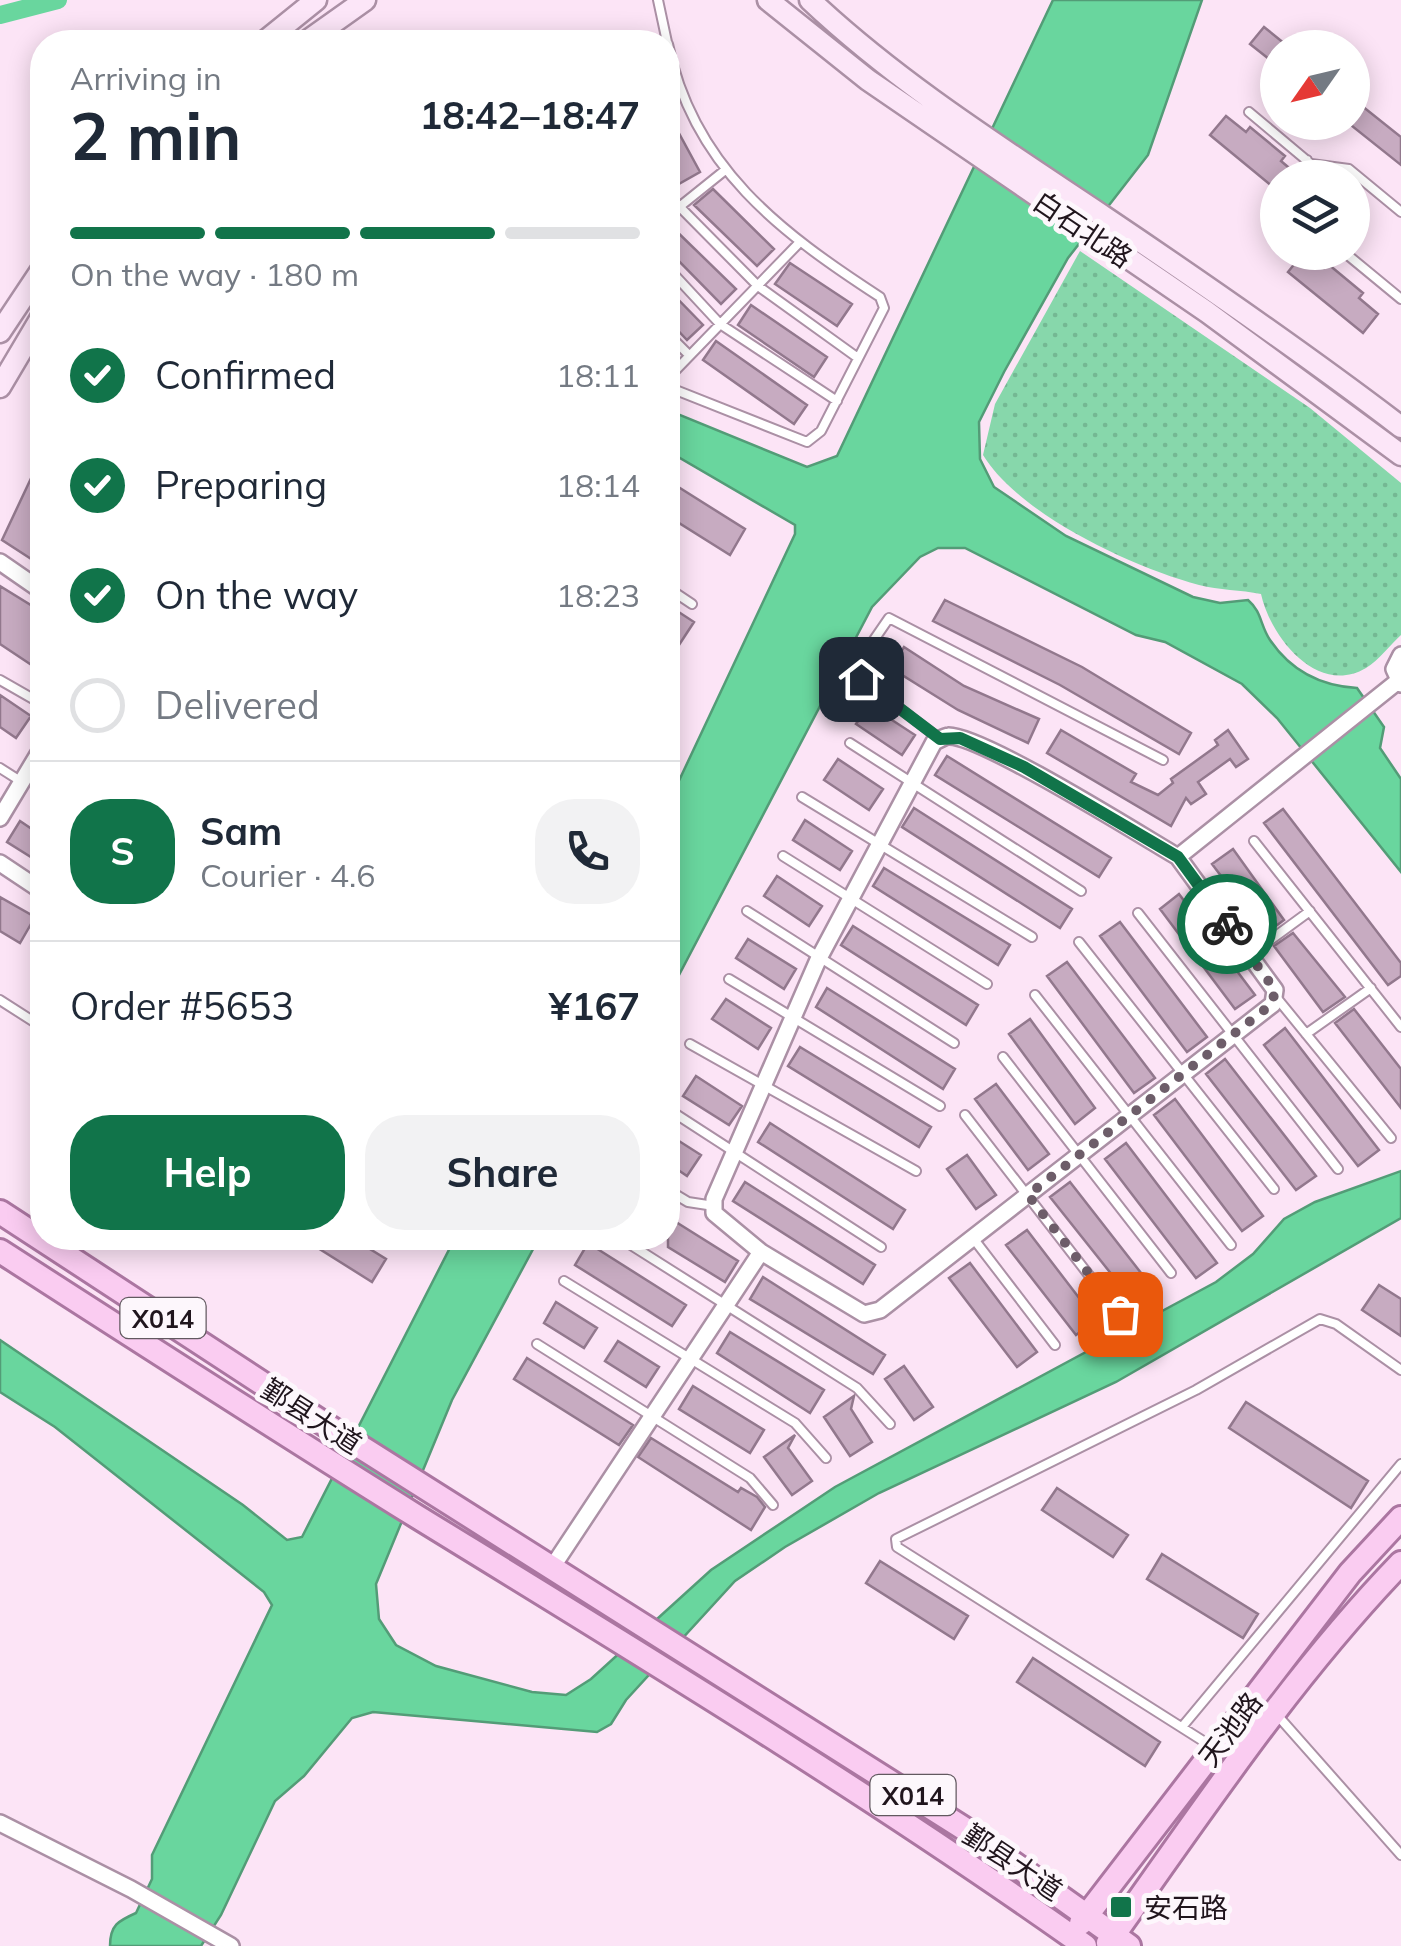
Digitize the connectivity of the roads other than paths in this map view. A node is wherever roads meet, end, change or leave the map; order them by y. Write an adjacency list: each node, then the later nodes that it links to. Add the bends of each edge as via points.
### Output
1 (316, 0): 6 (main road)
2 (365, 0): 7 (main road)
3 (658, 0): 8 (lane)
4 (768, 0): 34 (main road, 白石北路, via 868,80 1311,385)
5 (810, 0): 33 (main road, 白石北路, via 988,139)
6 (279, 30)
7 (323, 30)
8 (664, 30)
9 (680, 95): 12 (lane)
10 (1249, 112): 11 (lane)
11 (1307, 160)
12 (724, 170): 14 (lane); 17 (lane)
13 (1370, 186): 16 (lane)
14 (680, 204)
15 (680, 211): 20 (lane)
16 (1401, 212)
17 (798, 244): 20 (lane); 28 (lane, via 880,297 884,308)
18 (1366, 270): 22 (lane)
19 (680, 281): 23 (lane)
20 (758, 286): 23 (lane); 28 (lane)
21 (30, 288): 24 (main road)
22 (1401, 298)
23 (720, 324): 27 (lane); 32 (lane)
24 (0, 332)
25 (30, 337): 30 (main road)
26 (680, 347): 27 (lane)
27 (689, 356): 29 (lane)
28 (858, 358): 32 (lane)
29 (680, 365)
30 (0, 388)
31 (680, 391): 32 (lane, via 807,442)
32 (836, 400)
33 (1401, 427)
34 (1401, 455)
35 (0, 562): 36 (street)
36 (30, 583)
37 (680, 596): 38 (lane)
38 (692, 604)
39 (1401, 655): 41 (street, via 1394,669)
40 (0, 680): 42 (lane)
41 (1400, 683): 55 (street)
42 (30, 697)
43 (940, 739): 45 (lane, via 861,679 856,666 889,618); 48 (street); 55 (street, via 960,738 1024,767)
44 (850, 743): 48 (lane)
45 (1163, 760)
46 (0, 768): 49 (lane)
47 (30, 768): 49 (street)
48 (911, 781): 53 (street); 58 (lane)
49 (22, 782): 51 (street)
50 (802, 797): 53 (lane)
51 (0, 818)
52 (1254, 840): 61 (lane)
53 (879, 841): 59 (street); 63 (lane)
54 (783, 856): 59 (lane)
55 (1178, 857): 65 (street)
56 (0, 863): 57 (street)
57 (30, 883)
58 (1081, 891)
59 (850, 899): 66 (street); 68 (lane)
60 (747, 911): 66 (lane)
61 (1310, 911): 65 (lane); 69 (lane)
62 (1138, 913): 76 (lane)
63 (1032, 937)
64 (1079, 942): 81 (lane)
65 (1250, 955): 71 (street)
66 (818, 960): 73 (street); 78 (lane)
67 (729, 979): 73 (lane)
68 (987, 984)
69 (1370, 988): 75 (lane); 77 (lane)
70 (1035, 995): 86 (lane)
71 (1276, 997): 76 (street); 77 (lane)
72 (0, 1000): 74 (lane)
73 (793, 1018): 82 (street); 83 (lane)
74 (30, 1019)
75 (1401, 1027)
76 (1234, 1034): 81 (street); 90 (lane)
77 (1306, 1034): 87 (lane)
78 (954, 1043)
79 (690, 1044): 82 (lane)
80 (1002, 1057): 89 (lane)
81 (1182, 1074): 86 (street); 92 (lane)
82 (765, 1083): 88 (street); 91 (lane)
83 (940, 1106)
84 (965, 1115): 93 (lane)
85 (680, 1117): 88 (lane)
86 (1128, 1117): 89 (street); 99 (lane)
87 (1391, 1138)
88 (734, 1153): 95 (street); 100 (lane)
89 (1078, 1155): 93 (street); 105 (lane)
90 (1338, 1169)
91 (916, 1171)
92 (1274, 1189)
93 (1028, 1195): 98 (street); 108 (lane)
94 (680, 1197): 95 (lane)
95 (714, 1206): 104 (street, via 714,1213)
96 (0, 1212): 97 (main road, 鄞县大道 / X014)
97 (30, 1227)
98 (973, 1238): 104 (street, via 880,1310 864,1314); 110 (lane)
99 (1231, 1245)
100 (881, 1247)
101 (73, 1250): 120 (main road, 鄞县大道 / X014, via 326,1426)
102 (639, 1250): 107 (lane)
103 (0, 1251): 128 (main road, 鄞县大道 / X014, via 947,1847)
104 (761, 1252): 107 (street)
105 (1170, 1274)
106 (564, 1281): 111 (lane)
107 (725, 1306): 111 (street); 114 (lane, via 856,1388)
108 (1120, 1314)
109 (537, 1344): 113 (lane)
110 (1054, 1346)
111 (691, 1357): 113 (street); 115 (lane, via 795,1422)
112 (1401, 1370): 122 (lane, via 1320,1319 1196,1390 896,1539 897,1547)
113 (652, 1416): 117 (lane, via 750,1478); 120 (street)
114 (890, 1424)
115 (826, 1458)
116 (1401, 1464): 122 (lane)
117 (773, 1505)
118 (1401, 1518): 123 (main road, 天池路, via 1350,1573)
119 (1401, 1563): 121 (main road, 天池路)
120 (553, 1566): 126 (main road, 鄞县大道 / X014)
121 (1276, 1713): 125 (lane); 127 (main road, 天池路)
122 (1182, 1727): 123 (lane)
123 (1215, 1748): 126 (main road, 天池路)
124 (0, 1823): 129 (street)
125 (1401, 1855)
126 (1088, 1913): 127 (main road, 鄞县大道 / X014); 128 (main road, 天池路)
127 (1117, 1942)
128 (1075, 1943)
129 (231, 1946)

